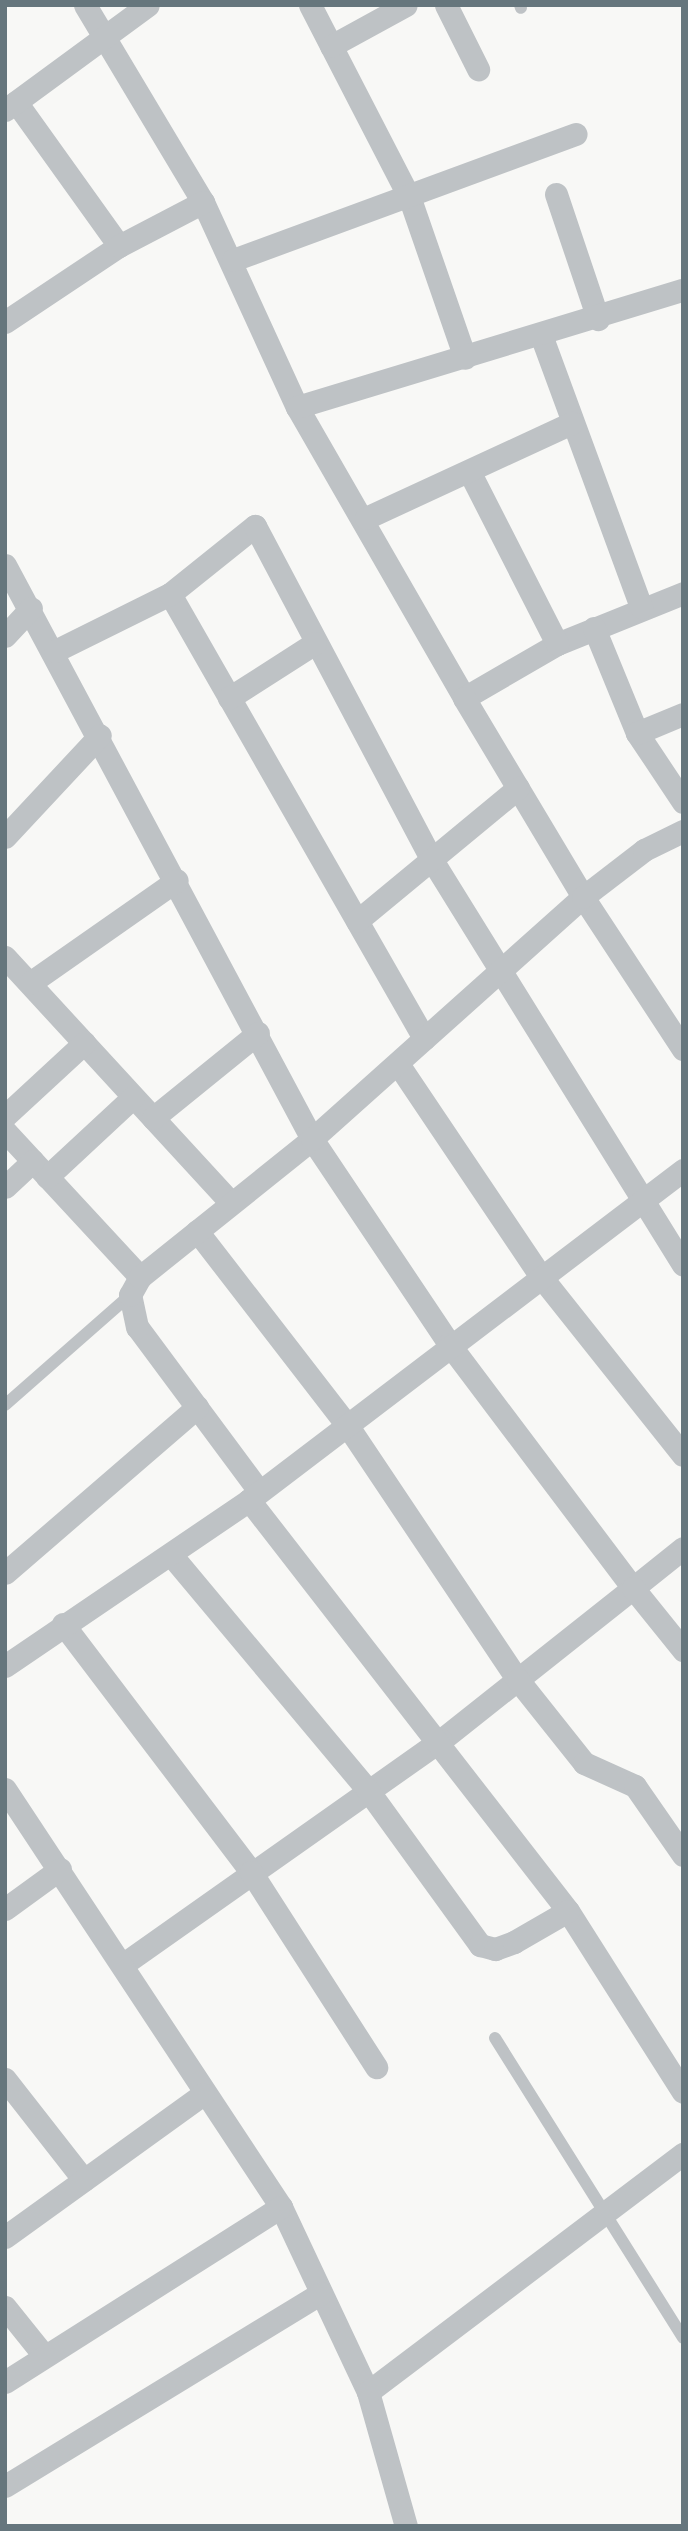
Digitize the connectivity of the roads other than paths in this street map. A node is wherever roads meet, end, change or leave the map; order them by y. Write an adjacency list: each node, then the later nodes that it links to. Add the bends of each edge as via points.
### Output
1 (85, 5): 6 (street)
2 (148, 5): 6 (street)
3 (310, 5): 7 (street)
4 (406, 5): 7 (street)
5 (446, 5): 8 (street)
6 (104, 37): 9 (street); 13 (street)
7 (331, 46): 12 (street)
8 (478, 69)
9 (11, 106): 14 (street)
10 (576, 134): 12 (street)
11 (556, 194): 18 (street)
12 (410, 199): 15 (street); 20 (street)
13 (203, 202): 14 (street); 15 (street)
14 (119, 246): 17 (street)
15 (233, 260): 21 (street)
16 (683, 290): 18 (street)
17 (9, 314)
18 (598, 319): 19 (street)
19 (541, 335): 20 (street); 22 (street)
20 (465, 358): 21 (street)
21 (297, 407): 24 (street)
22 (572, 423): 23 (street); 28 (street)
23 (470, 473): 24 (street); 33 (street)
24 (366, 519): 36 (street)
25 (5, 565): 29 (street)
26 (683, 593): 28 (street)
27 (170, 594): 32 (street, via 255,526); 34 (street); 35 (street)
28 (640, 607): 30 (street)
29 (31, 608): 31 (street); 34 (street)
30 (594, 628): 33 (street); 38 (street)
31 (5, 636)
32 (315, 643): 35 (street); 44 (street)
33 (557, 644): 36 (street)
34 (55, 651): 39 (street)
35 (229, 698): 47 (street)
36 (464, 698): 40 (street)
37 (683, 714): 38 (street)
38 (637, 733): 41 (street)
39 (100, 735): 42 (street); 45 (street)
40 (518, 788): 44 (street); 46 (street)
41 (683, 802)
42 (5, 837)
43 (679, 840): 46 (street)
44 (432, 860): 47 (street); 49 (street)
45 (177, 880): 50 (street); 51 (street)
46 (583, 897): 49 (street); 54 (street)
47 (357, 921): 52 (street)
48 (5, 957): 50 (street)
49 (498, 972): 52 (street); 64 (street)
50 (30, 983): 53 (street)
51 (258, 1033): 58 (street); 60 (street)
52 (424, 1038): 55 (street)
53 (84, 1043): 56 (street); 57 (street)
54 (683, 1049)
55 (398, 1064): 60 (street); 68 (street)
56 (133, 1097): 58 (street); 61 (street)
57 (5, 1116)
58 (153, 1118): 65 (street)
59 (5, 1131): 61 (street)
60 (312, 1139): 65 (street); 70 (street)
61 (40, 1169): 63 (street); 69 (street)
62 (683, 1170): 64 (street)
63 (5, 1187)
64 (639, 1202): 67 (street); 68 (street)
65 (231, 1203): 66 (street)
66 (197, 1231): 69 (street); 73 (street)
67 (683, 1265)
68 (542, 1278): 70 (street); 74 (street)
69 (135, 1286): 71 (lane); 72 (street, via 137,1327)
70 (449, 1343): 73 (street); 79 (street)
71 (5, 1405)
72 (197, 1407): 75 (street); 78 (street)
73 (347, 1425): 75 (street); 83 (street)
74 (683, 1455)
75 (254, 1496): 77 (street); 84 (street)
76 (683, 1549): 79 (street)
77 (172, 1556): 80 (street); 85 (street)
78 (5, 1573)
79 (633, 1588): 81 (street); 83 (street)
80 (63, 1624): 82 (street); 89 (street)
81 (683, 1650)
82 (5, 1665)
83 (518, 1680): 84 (street); 87 (street, via 584,1763 635,1786)
84 (441, 1740): 85 (street); 91 (street)
85 (367, 1789): 89 (street); 91 (street, via 480,1945 495,1949 514,1942)
86 (5, 1790): 88 (street)
87 (683, 1855)
88 (60, 1869): 90 (street); 92 (street)
89 (251, 1872): 92 (street); 94 (street)
90 (5, 1909)
91 (568, 1911): 96 (street)
92 (122, 1965): 97 (street)
93 (495, 2038): 101 (lane)
94 (376, 2067)
95 (5, 2079): 99 (street)
96 (683, 2092)
97 (203, 2094): 99 (street); 100 (street)
98 (683, 2154): 101 (street)
99 (84, 2180): 102 (street)
100 (281, 2207): 103 (street); 106 (street)
101 (605, 2210): 105 (lane); 108 (street)
102 (5, 2237)
103 (321, 2293): 108 (street); 109 (street)
104 (5, 2307): 106 (street)
105 (683, 2339)
106 (42, 2353): 107 (street)
107 (5, 2382)
108 (368, 2392): 110 (street)
109 (5, 2486)
110 (406, 2526)

